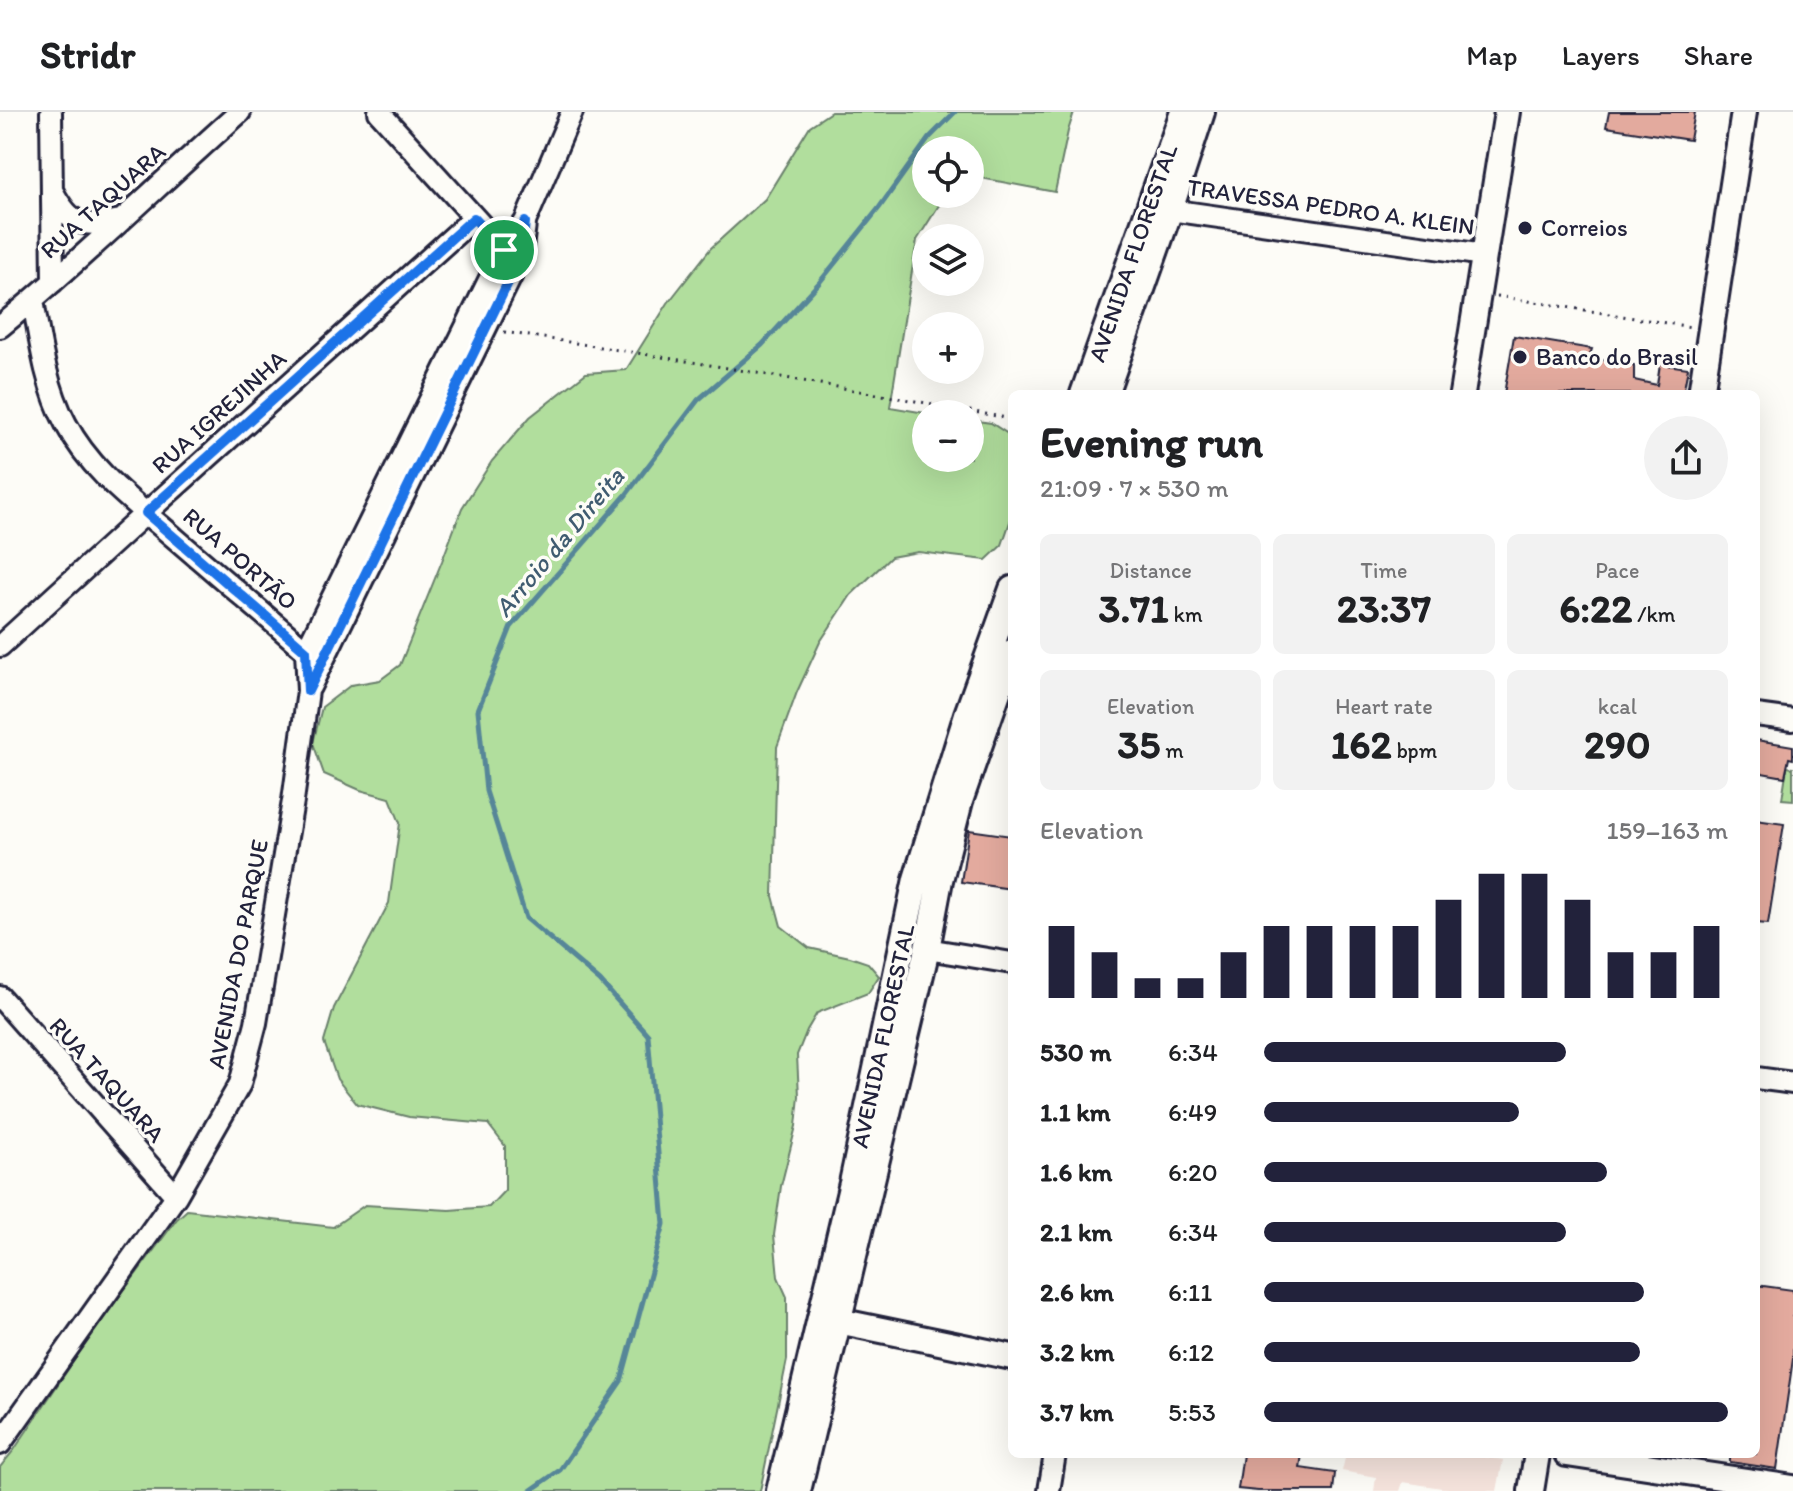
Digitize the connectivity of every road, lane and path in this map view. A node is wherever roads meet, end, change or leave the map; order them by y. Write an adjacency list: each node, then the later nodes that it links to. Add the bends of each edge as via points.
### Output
1 (51, 112): 9 (street)
2 (240, 112): 12 (street, RUA TAQUARA)
3 (379, 112): 11 (street)
4 (572, 112): 13 (street, AVENIDA DO PARQUE)
5 (1183, 112): 16 (main road, AVENIDA FLORESTAL)
6 (1202, 112): 10 (main road, AVENIDA FLORESTAL)
7 (1507, 112): 15 (main road)
8 (1744, 112): 22 (main road)
9 (53, 192): 12 (street, via 78,222 96,225); 17 (street)
10 (1170, 210): 15 (street, TRAVESSA PEDRO A. KLEIN); 16 (main road, AVENIDA FLORESTAL)
11 (474, 218): 14 (street); 28 (street, RUA IGREJINHA)
12 (124, 219): 17 (street, RUA TAQUARA)
13 (525, 222): 14 (street, AVENIDA DO PARQUE); 21 (street, AVENIDA DO PARQUE, via 521,256)
14 (504, 250): 31 (street, AVENIDA DO PARQUE)
15 (1484, 255): 18 (main road)
16 (1140, 265): 23 (main road, AVENIDA FLORESTAL); 24 (main road, AVENIDA FLORESTAL)
17 (53, 282): 19 (street, RUA TAQUARA)
18 (1478, 293): 22 (path); 25 (main road)
19 (33, 300): 20 (street, RUA TAQUARA); 28 (street, RUA PORTÃO, via 45,363 65,423 88,459)
20 (0, 327)
21 (485, 329): 27 (path); 33 (street, AVENIDA DO PARQUE)
22 (1711, 330): 26 (main road)
23 (1085, 390)
24 (1106, 390)
25 (1463, 390)
26 (1702, 390)
27 (1008, 418)
28 (146, 513): 30 (street, RUA IGREJINHA); 31 (street, RUA PORTÃO)
29 (1008, 625): 32 (main road, AVENIDA FLORESTAL)
30 (0, 646)
31 (306, 651): 33 (street, AVENIDA DO PARQUE)
32 (1004, 661): 36 (main road, AVENIDA FLORESTAL, via 960,801); 49 (main road, AVENIDA FLORESTAL, via 967,714 916,879)
33 (308, 691): 41 (street, AVENIDA DO PARQUE, via 256,1023 240,1084)
34 (1760, 716): 35 (street)
35 (1793, 720)
36 (927, 949): 37 (street); 42 (main road, AVENIDA FLORESTAL)
37 (1008, 962)
38 (4, 1010): 41 (street, RUA TAQUARA)
39 (1760, 1079): 40 (street)
40 (1793, 1083)
41 (176, 1196): 44 (street, AVENIDA DO PARQUE)
42 (838, 1321): 43 (main road); 50 (main road, AVENIDA FLORESTAL)
43 (1008, 1356)
44 (3, 1436)
45 (1054, 1458): 51 (street)
46 (1536, 1458): 52 (main road)
47 (1594, 1458): 48 (main road)
48 (1793, 1488)
49 (779, 1491)
50 (798, 1491)
51 (1049, 1491)
52 (1531, 1491)

